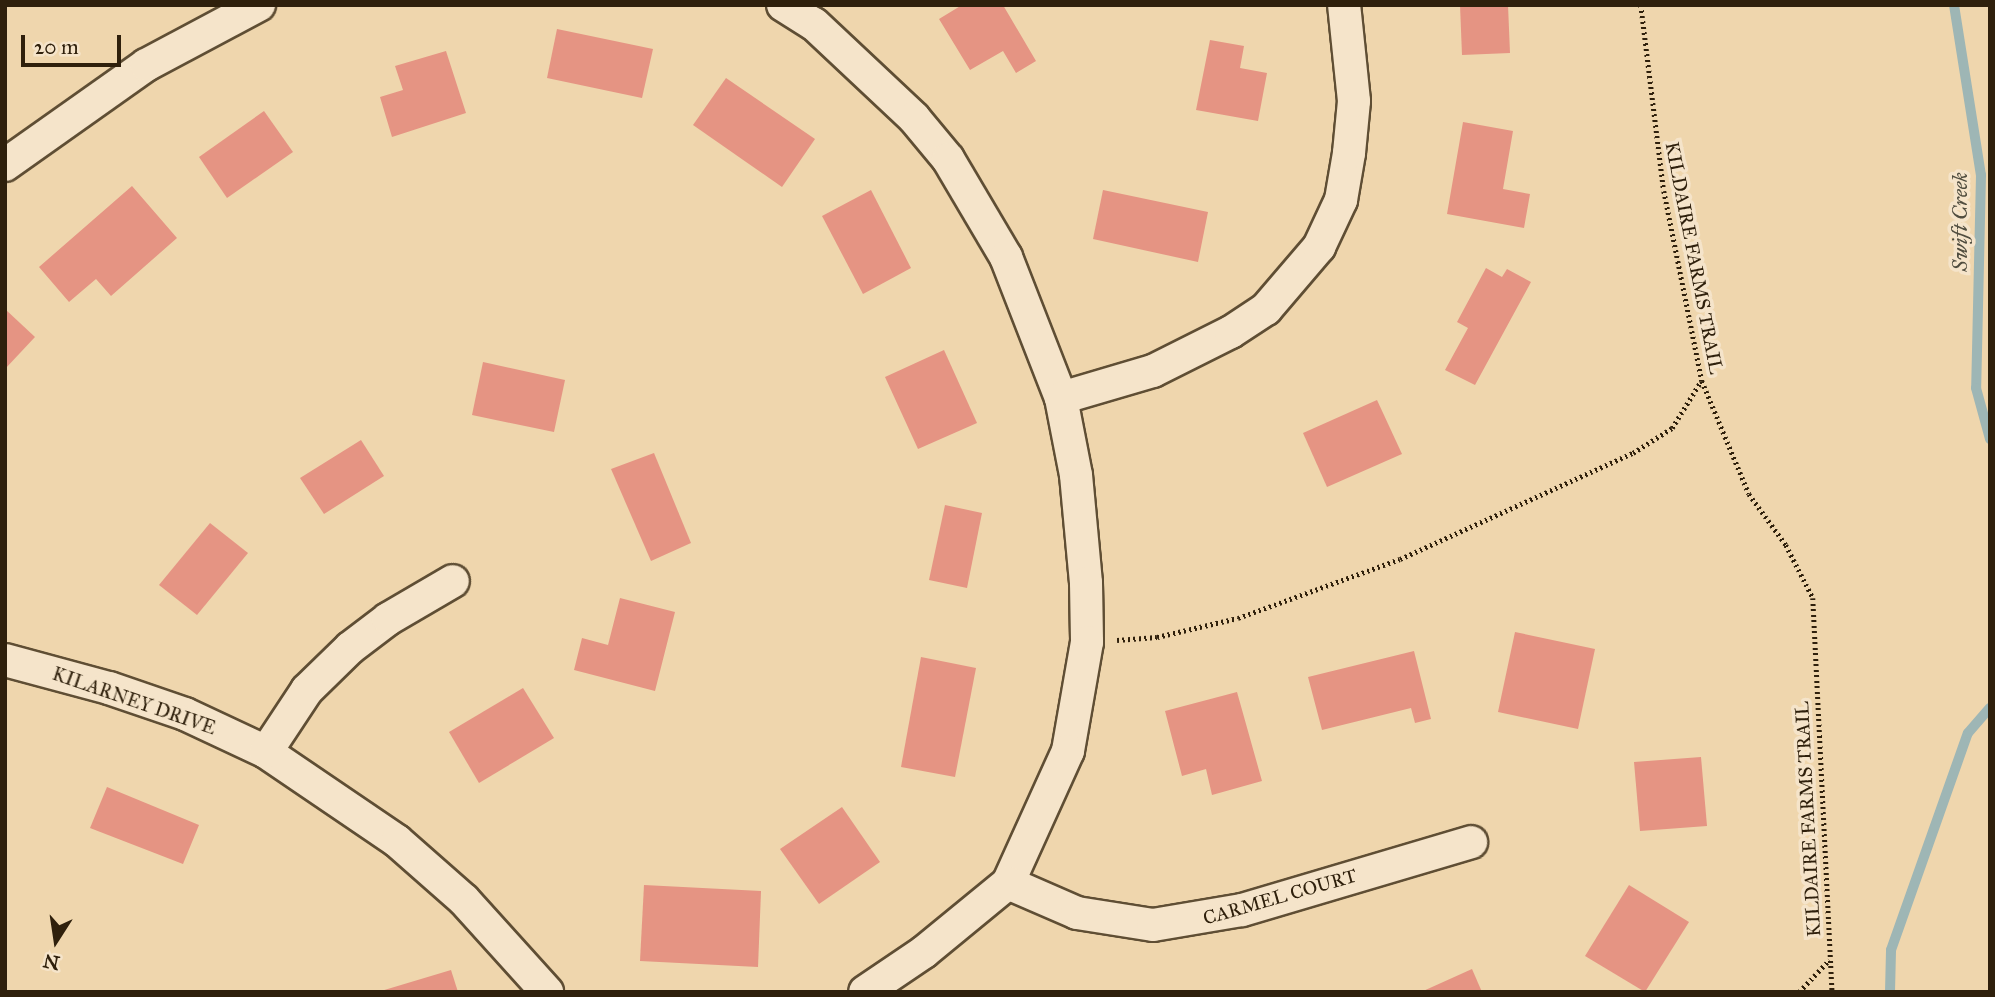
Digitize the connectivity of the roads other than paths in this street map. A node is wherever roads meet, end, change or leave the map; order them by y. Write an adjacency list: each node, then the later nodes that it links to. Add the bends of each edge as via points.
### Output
1 (259, 5): 4 (street, via 146,65)
2 (783, 5): 5 (street, via 814,24 862,67 948,159 1025,298)
3 (1343, 5): 5 (street, via 1354,101 1341,200 1320,247 1275,301 1231,332 1153,371)
4 (5, 165)
5 (1061, 398): 10 (street, via 1076,475 1087,642 1068,751)
6 (453, 581): 8 (street, via 388,619 350,648 307,690)
7 (5, 660): 8 (street, KILARNEY DRIVE, via 185,714)
8 (266, 752): 11 (street, KILARNEY DRIVE, via 397,841 464,900)
9 (1471, 842): 10 (street, CARMEL COURT, via 1242,910 1153,925 1077,912)
10 (1008, 883): 12 (street, via 924,952)
11 (547, 992)
12 (865, 992)

